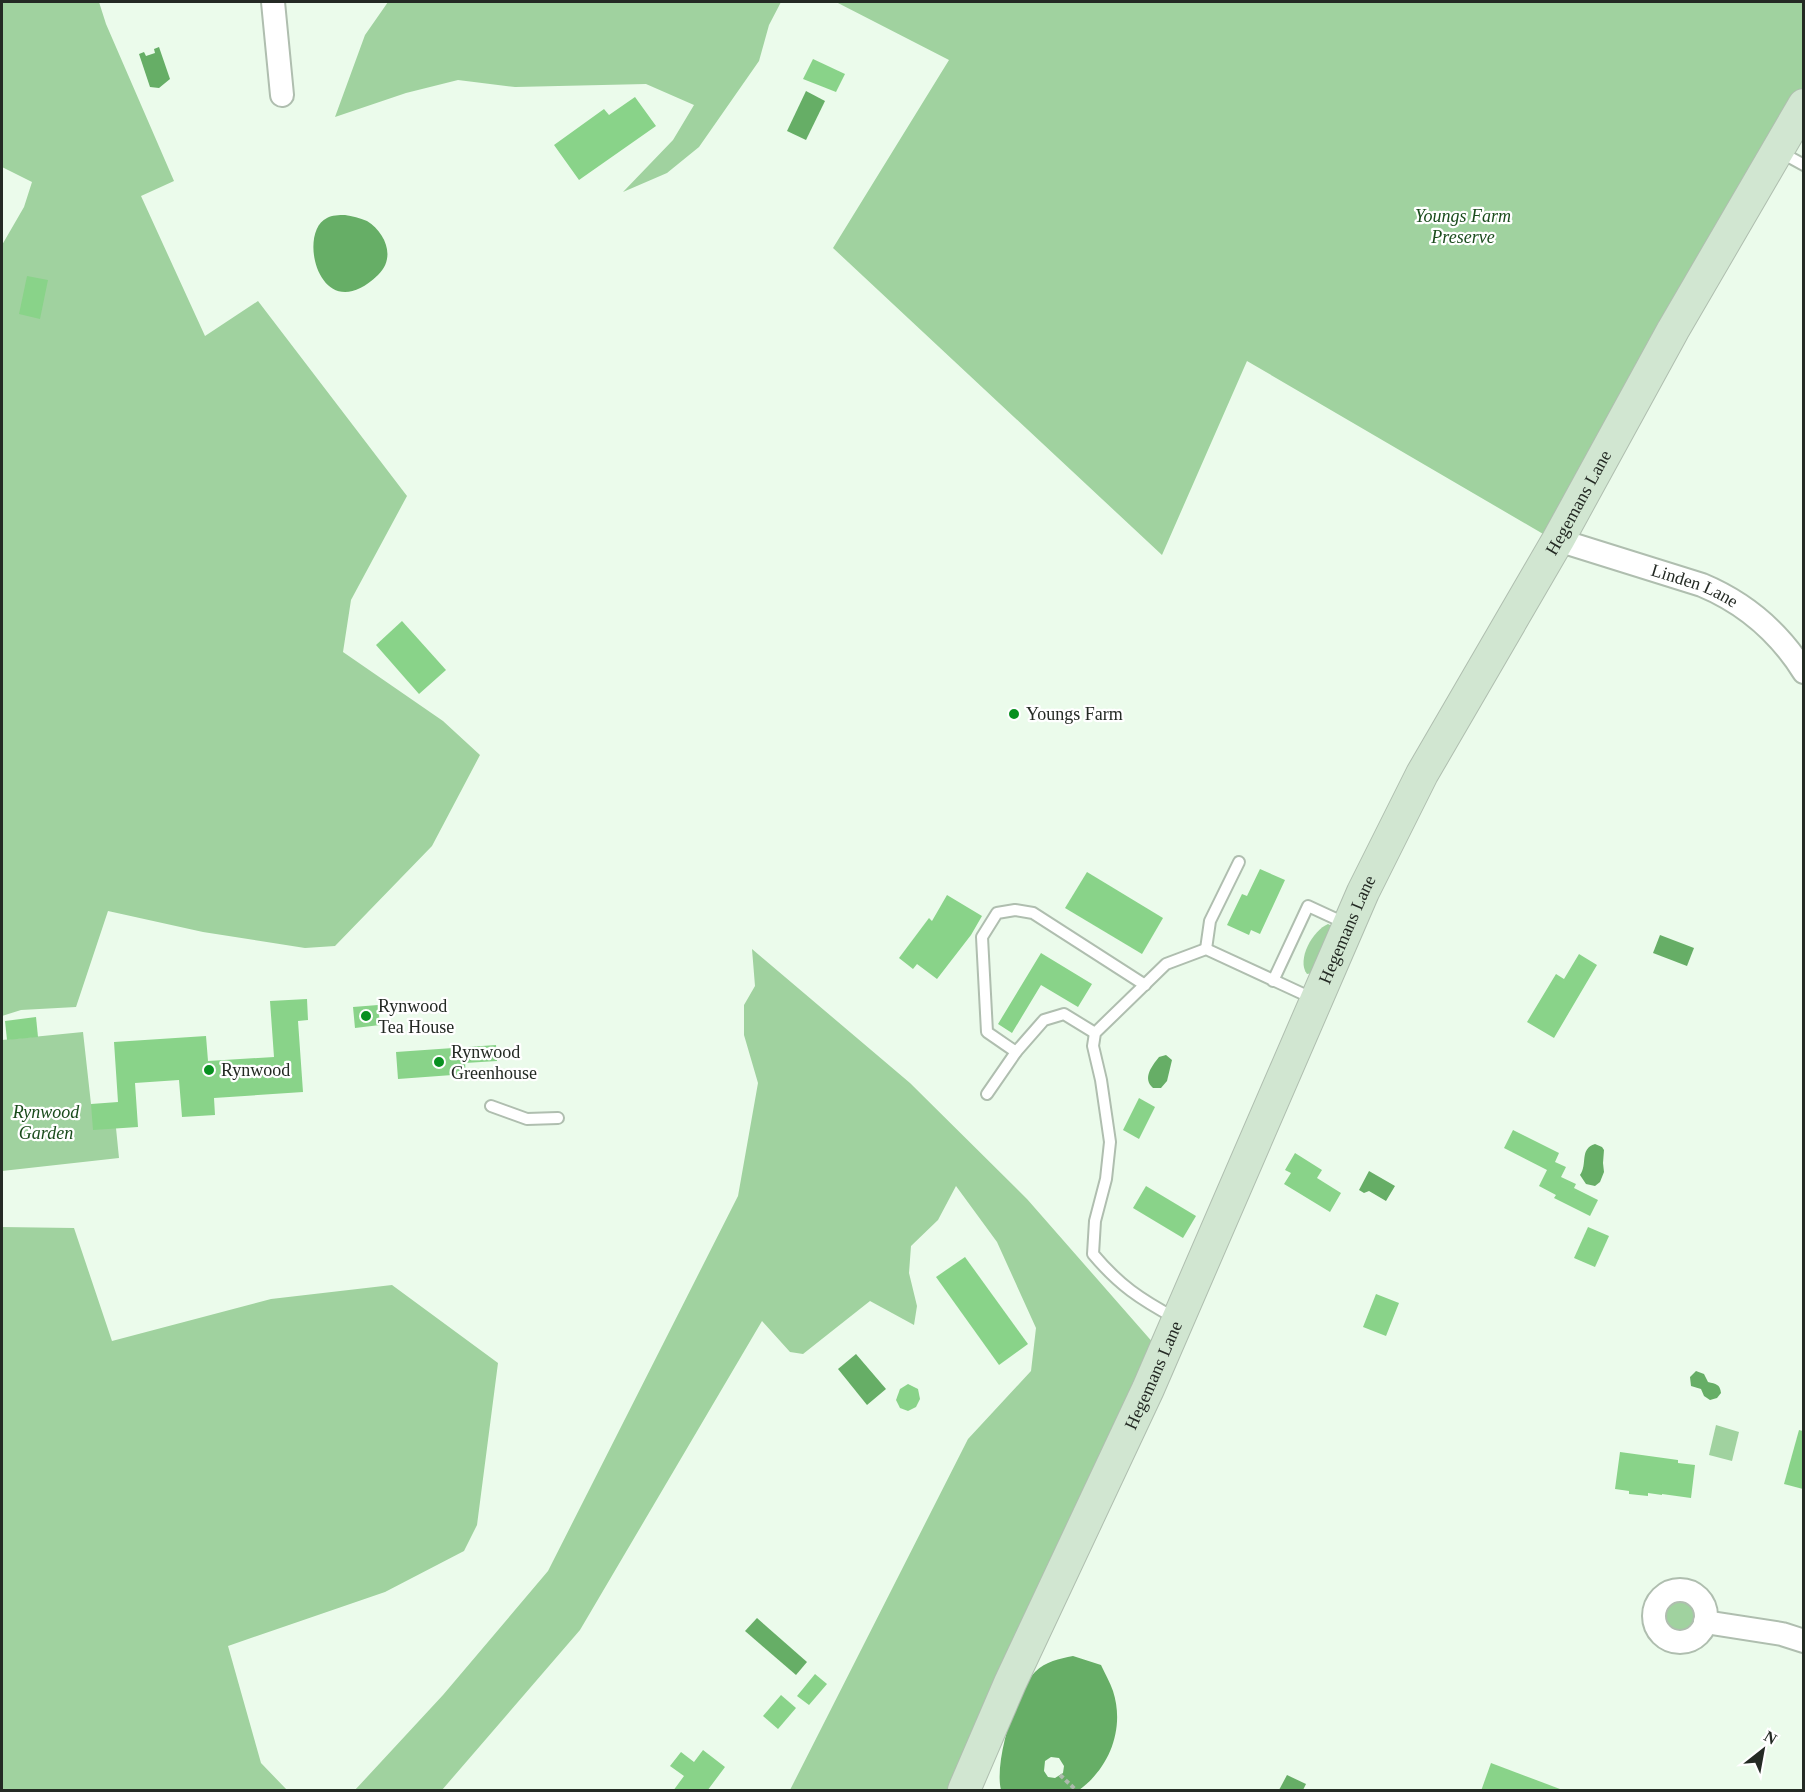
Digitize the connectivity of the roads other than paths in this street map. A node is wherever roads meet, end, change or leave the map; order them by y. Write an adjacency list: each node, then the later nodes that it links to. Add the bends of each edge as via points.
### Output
1 (273, 2): 2 (street)
2 (282, 95)
3 (1803, 105): 4 (street, Hegemans Lane)
4 (1790, 158): 5 (street, Hegemans Lane, via 1673,330)
5 (1558, 540): 6 (street, Linden Lane, via 1721,593 1762,621); 8 (street, Hegemans Lane, via 1422,774)
6 (1803, 672)
7 (1239, 862): 9 (lane, via 1209,921)
8 (1349, 925): 10 (lane, via 1308,906); 12 (street, Hegemans Lane)
9 (1206, 950): 10 (lane); 11 (lane, via 1166,964)
10 (1273, 981): 12 (lane)
11 (1145, 985): 13 (lane); 14 (lane, via 1033,913 997,913 982,937 987,1032)
12 (1316, 1000): 18 (street, Hegemans Lane)
13 (1095, 1033): 14 (lane, via 1064,1014 1044,1020); 18 (lane, via 1093,1046 1110,1142 1093,1254 1113,1278)
14 (1016, 1052): 15 (lane)
15 (987, 1094)
16 (491, 1106): 17 (lane, via 527,1119)
17 (558, 1118)
18 (1178, 1320): 21 (street, Hegemans Lane)
19 (1706, 1622): 20 (street)
20 (1803, 1641)
21 (964, 1791)

